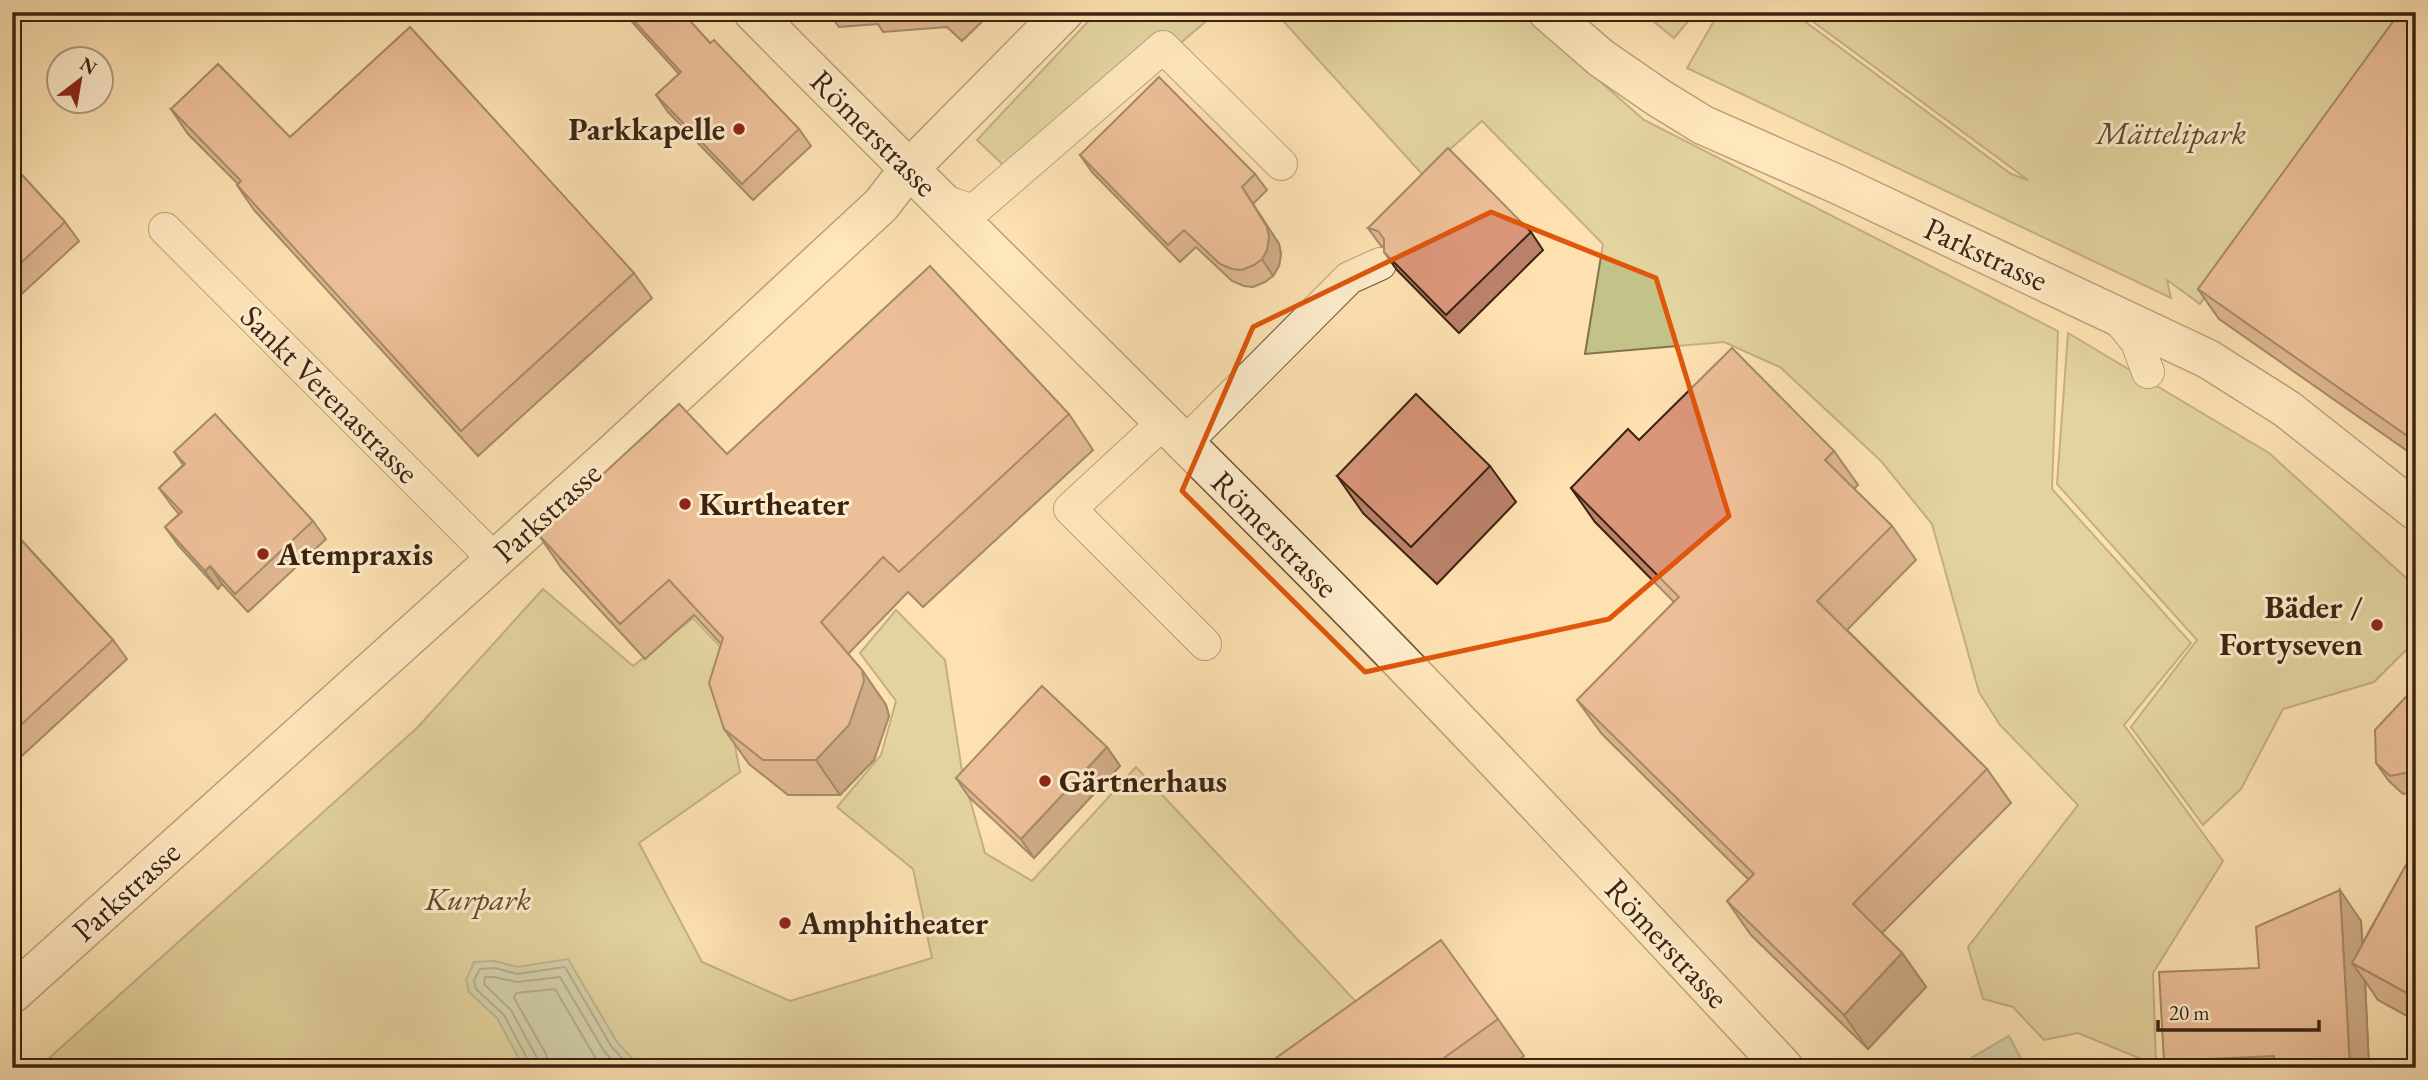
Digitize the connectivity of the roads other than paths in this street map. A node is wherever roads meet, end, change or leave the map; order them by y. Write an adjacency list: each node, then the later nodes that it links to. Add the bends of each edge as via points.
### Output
1 (753, 12): 5 (street, Römerstrasse)
2 (1064, 12): 5 (street, Parkstrasse)
3 (1548, 12): 9 (street, Parkstrasse, via 1601,58 1703,125 1839,184)
4 (1281, 164): 6 (lane, via 1163,47 974,211)
5 (908, 170): 6 (street, Römerstrasse); 13 (street, Parkstrasse, via 881,205)
6 (941, 200): 11 (street, Römerstrasse)
7 (165, 229): 13 (lane, Sankt Verenastrasse)
8 (1380, 264): 11 (lane, via 1349,278)
9 (2116, 316): 10 (lane, via 2137,342); 12 (street, Parkstrasse, via 2207,359 2287,409)
10 (2148, 372)
11 (1174, 433): 14 (lane, via 1070,509); 16 (street, Römerstrasse, via 1338,597)
12 (2416, 511)
13 (494, 559): 15 (street, Parkstrasse)
14 (1205, 644)
15 (12, 994)
16 (1784, 1068)

